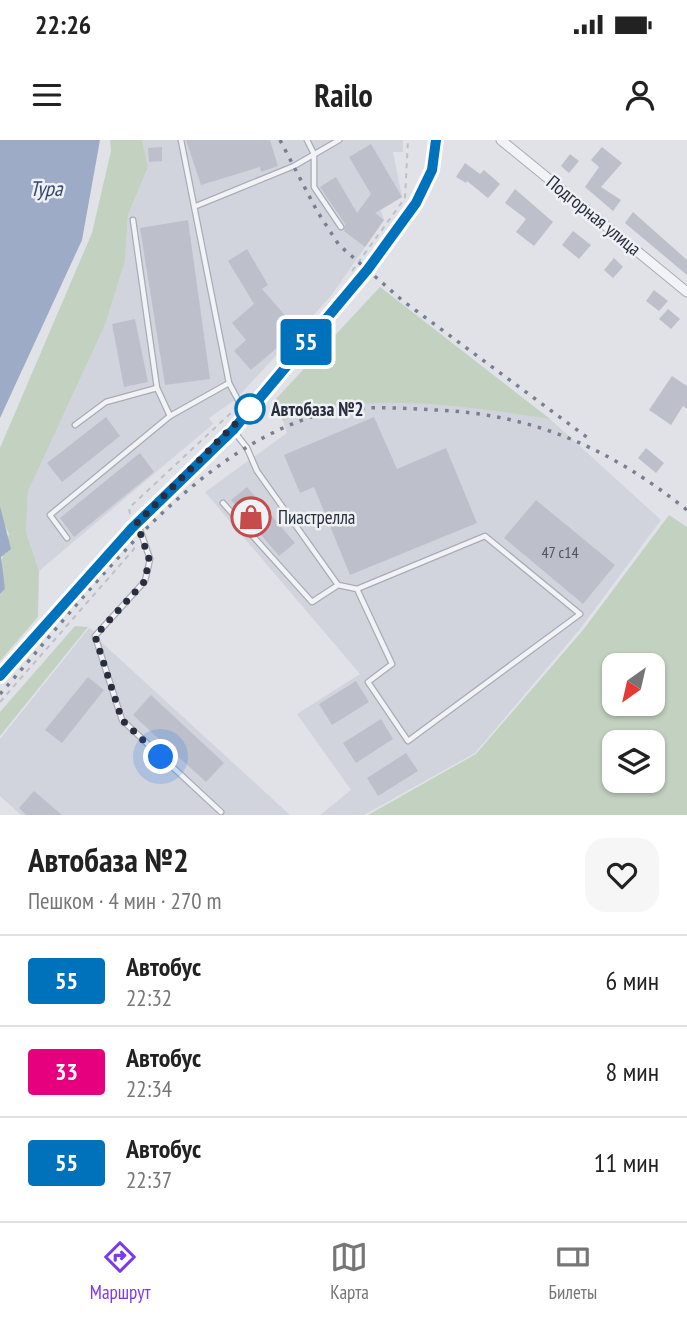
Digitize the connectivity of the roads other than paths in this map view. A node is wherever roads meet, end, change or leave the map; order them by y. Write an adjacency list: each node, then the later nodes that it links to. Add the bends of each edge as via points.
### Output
1 (181, 140): 7 (lane)
2 (307, 140): 6 (lane)
3 (339, 140): 6 (lane)
4 (436, 140): 13 (street, via 432,170 416,203 368,269)
5 (501, 140): 10 (street, Подгорная улица)
6 (314, 154): 7 (lane); 9 (lane, via 314,187)
7 (196, 206): 11 (lane)
8 (133, 220): 12 (lane)
9 (341, 227)
10 (687, 292)
11 (229, 383): 13 (lane); 14 (lane)
12 (158, 388): 14 (lane); 15 (lane, via 106,402)
13 (242, 410): 16 (street)
14 (170, 416): 19 (lane, via 50,515)
15 (75, 425)
16 (233, 430): 18 (street); 20 (lane)
17 (223, 503): 20 (lane, via 312,602)
18 (135, 526): 22 (street); 23 (lane, via 149,559 145,581 95,636 122,720)
19 (67, 538)
20 (338, 585): 21 (lane)
21 (356, 589): 21 (lane, via 485,536 580,614 408,741 368,682 393,664)
22 (0, 677)
23 (221, 812)

